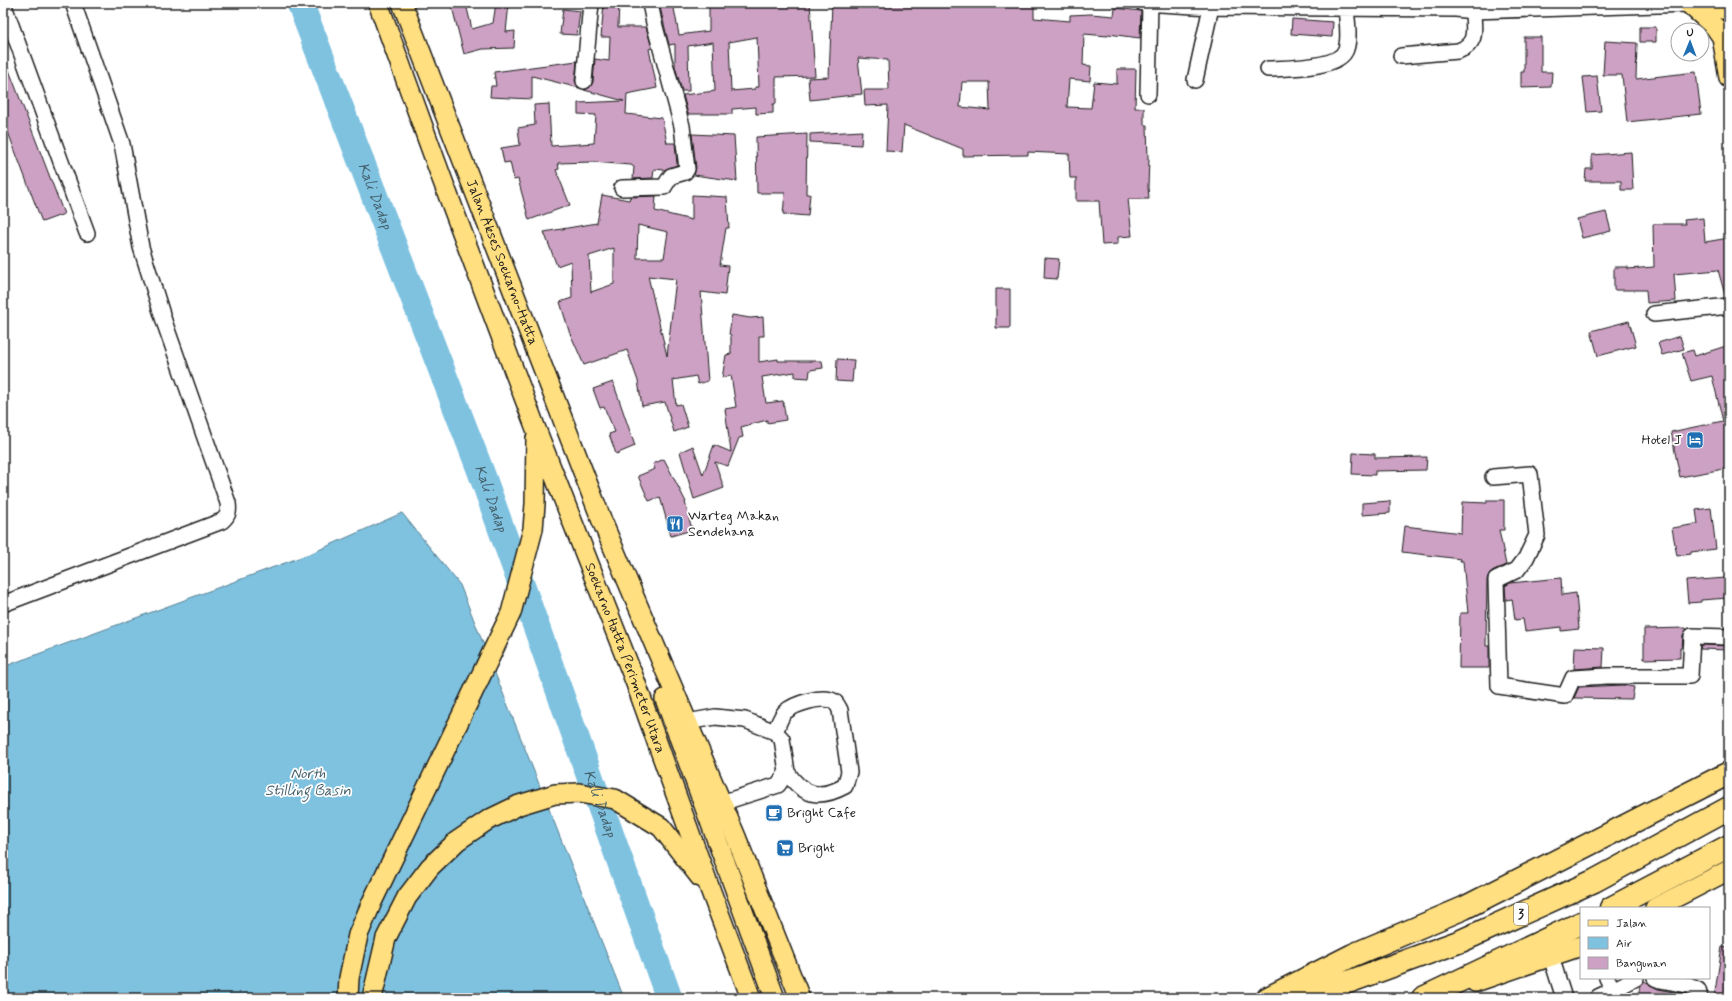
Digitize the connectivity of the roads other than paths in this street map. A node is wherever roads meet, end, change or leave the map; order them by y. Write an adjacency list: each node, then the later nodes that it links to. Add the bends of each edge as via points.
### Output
1 (3, 3): 23 (street)
2 (73, 3): 29 (street, via 122,144 141,247 229,511 222,521)
3 (378, 3): 26 (main road, Jalan Akses Soekarno-Hatta)
4 (402, 3): 28 (main road, Jalan Akses Soekarno-Hatta)
5 (590, 3): 20 (street)
6 (650, 3): 22 (street, via 682,126 687,169 671,176 664,187)
7 (1143, 3): 9 (street)
8 (1689, 3): 13 (main road); 14 (street); 15 (main road, via 1715,27)
9 (1150, 4): 11 (street); 21 (street)
10 (1454, 6): 12 (street); 14 (street)
11 (1211, 7): 12 (street); 19 (street)
12 (1346, 8): 17 (street, via 1346,50 1338,59 1318,65)
13 (1729, 10)
14 (1473, 11): 16 (street, via 1473,38 1471,45 1465,49)
15 (1726, 32): 18 (main road)
16 (1401, 56)
17 (1268, 69)
18 (1729, 78)
19 (1195, 80)
20 (584, 81)
21 (1148, 94)
22 (622, 188)
23 (87, 233)
24 (1729, 306): 25 (street)
25 (1654, 314)
26 (536, 429): 39 (main road, Soekarno Hatta Perimeter Utara, via 635,681); 48 (main road, via 533,529 511,613 358,935 349,978)
27 (1493, 477): 30 (street, via 1530,474 1537,535 1517,570 1496,580 1499,686 1564,696 1573,678 1690,676 1692,636)
28 (602, 521): 31 (main road); 51 (main road)
29 (3, 604)
30 (1729, 637)
31 (687, 722): 32 (street, via 715,717 745,720); 35 (main road)
32 (775, 732): 33 (street, via 782,739); 33 (street, via 783,714 792,706 825,699 836,702 840,710 849,772 845,786 834,792 810,794 795,783)
33 (787, 772): 35 (street, via 778,785)
34 (1729, 773): 53 (highway, via 1464,908 1353,955)
35 (722, 803): 52 (main road)
36 (1729, 808): 54 (highway, 3, via 1594,880 1467,938)
37 (1729, 846): 40 (highway)
38 (1729, 870): 41 (main road)
39 (710, 889): 49 (main road, via 661,827 615,798 579,793 555,794 519,805 488,820 457,841 430,867 407,896 386,938); 50 (main road, Soekarno Hatta Perimeter Utara)
40 (1613, 907)
41 (1658, 907)
42 (1580, 923): 55 (highway)
43 (1580, 946): 44 (main road)
44 (1551, 957): 56 (main road); 57 (street)
45 (1658, 979): 58 (street, via 1693,986 1698,990)
46 (1620, 986): 47 (street)
47 (1598, 997)
48 (348, 998)
49 (372, 998)
50 (751, 998)
51 (775, 998)
52 (800, 998)
53 (1268, 998)
54 (1304, 998)
55 (1423, 998)
56 (1427, 998)
57 (1564, 998)
58 (1700, 998)

